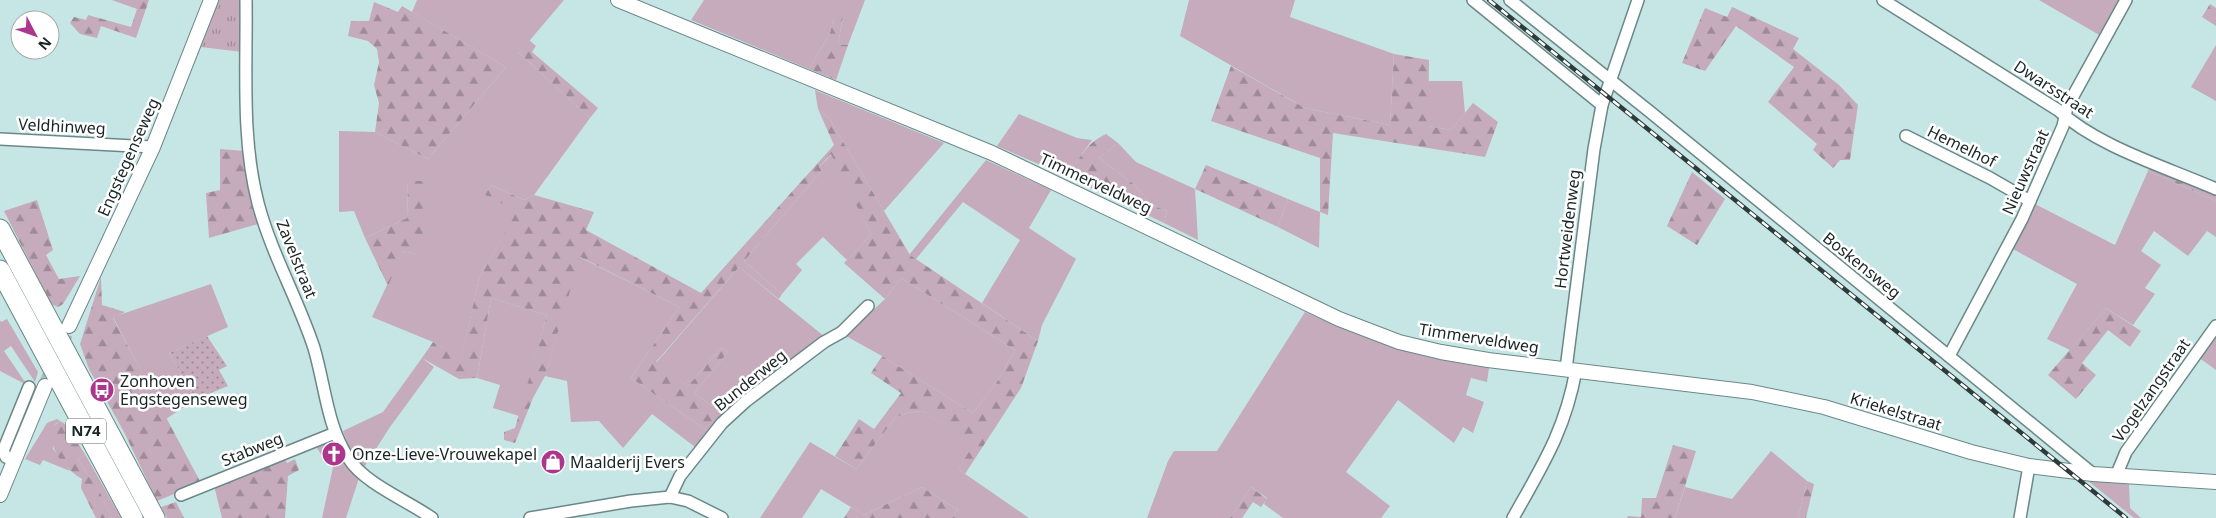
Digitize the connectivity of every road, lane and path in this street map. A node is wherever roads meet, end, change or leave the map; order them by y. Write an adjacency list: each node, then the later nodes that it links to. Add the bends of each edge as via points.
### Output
1 (211, 0): 15 (street, Engstegenseweg)
2 (246, 0): 27 (street, Zavelstraat, via 249,153 253,181 266,226 305,320 322,374)
3 (618, 0): 24 (street, Timmerveldweg, via 992,153 1375,334 1456,355)
4 (1473, 0): 11 (street)
5 (1510, 0): 10 (street)
6 (1518, 0): 10 (street)
7 (1638, 0): 10 (street, Hortweidenweg)
8 (1883, 0): 12 (street, Dwarsstraat)
9 (2126, 0): 12 (street, Nieuwstraat)
10 (1612, 76): 11 (street, Hortweidenweg); 23 (street, Boskensweg)
11 (1604, 100): 24 (street, Hortweidenweg, via 1594,149)
12 (2064, 115): 16 (street, Dwarsstraat, via 2112,144); 17 (street, Nieuwstraat, via 2063,126)
13 (1906, 136): 17 (street, Hemelhof)
14 (0, 139): 15 (street, Veldhinweg)
15 (153, 147): 21 (street, Engstegenseweg)
16 (2216, 189)
17 (2030, 201): 23 (street, Nieuwstraat)
18 (0, 230): 38 (highway, N74)
19 (0, 270): 37 (highway, N74)
20 (868, 306): 35 (street, Bunderweg, via 846,329 753,395 722,423 680,476)
21 (69, 326)
22 (2216, 326): 31 (street, Vogelzangstraat, via 2126,452)
23 (1949, 356): 30 (street, Boskensweg)
24 (1571, 370): 29 (street, Kriekelstraat, via 1743,391 1824,407 1970,452); 43 (street, Hortweidenweg, via 1571,399 1560,430)
25 (45, 386): 28 (street)
26 (29, 387): 28 (street, via 4,451 6,457)
27 (335, 433): 34 (street, Stabweg); 36 (street, Zavelstraat, via 357,469)
28 (14, 461): 33 (street)
29 (2029, 466): 30 (street, Kriekelstraat); 44 (street)
30 (2092, 474): 31 (street, Kriekelstraat)
31 (2116, 476): 32 (street, Kriekelstraat)
32 (2216, 482)
33 (0, 495)
34 (181, 495)
35 (670, 497): 41 (street); 42 (street, via 688,501)
36 (400, 498): 39 (street, Zavelstraat); 40 (street, Zavelstraat)
37 (133, 518)
38 (155, 518)
39 (416, 518)
40 (432, 518)
41 (530, 518)
42 (722, 518)
43 (1513, 518)
44 (2020, 518)

